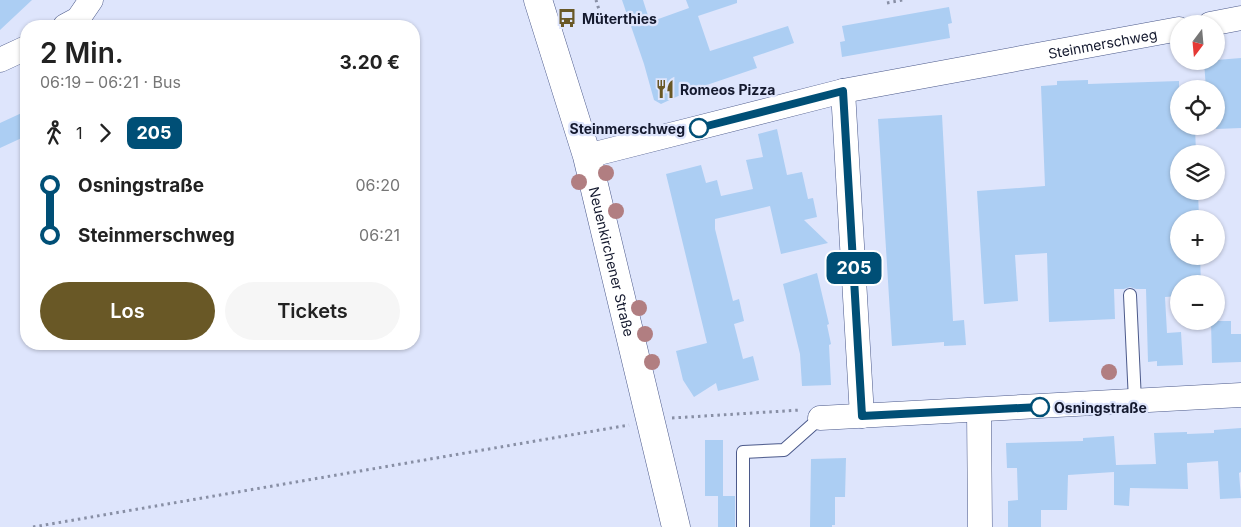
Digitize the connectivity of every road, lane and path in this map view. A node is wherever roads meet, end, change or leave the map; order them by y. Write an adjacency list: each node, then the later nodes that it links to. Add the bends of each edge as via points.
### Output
1 (91, 0): 8 (street)
2 (538, 0): 14 (main road, Neuenkirchener Straße)
3 (596, 0): 6 (path, via 600,13)
4 (903, 0): 5 (path)
5 (887, 3)
6 (593, 17)
7 (1241, 18): 9 (street)
8 (76, 20)
9 (1225, 21)
10 (1170, 31): 13 (street, Steinmerschweg)
11 (20, 51): 12 (street)
12 (0, 60)
13 (843, 91): 14 (street, Steinmerschweg); 19 (street)
14 (587, 156): 21 (main road, Neuenkirchener Straße)
15 (1130, 295): 17 (lane)
16 (1241, 395): 17 (street)
17 (1134, 401): 18 (street)
18 (979, 411): 19 (street); 25 (street)
19 (862, 416): 20 (street)
20 (820, 418): 21 (path, via 810,410); 24 (lane, via 784,450 743,452)
21 (651, 422): 22 (path); 23 (main road, Neuenkirchener Straße)
22 (33, 527)
23 (676, 527)
24 (743, 527)
25 (980, 527)

